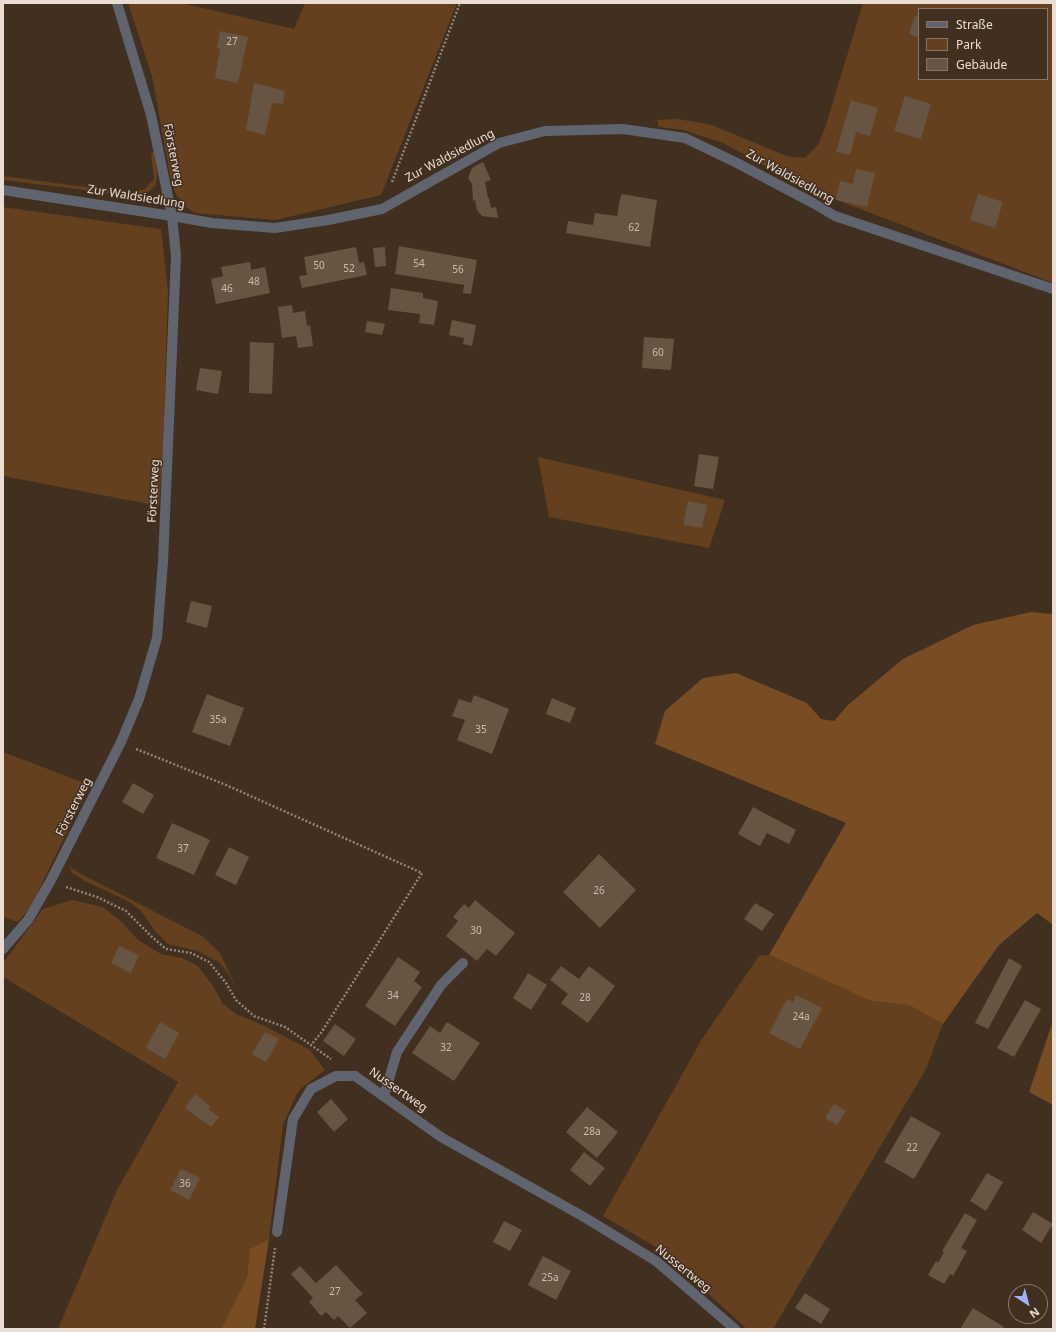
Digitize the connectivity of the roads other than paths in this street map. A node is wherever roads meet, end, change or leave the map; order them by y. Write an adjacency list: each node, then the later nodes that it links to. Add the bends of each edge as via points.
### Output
1 (117, 3): 3 (street, Försterweg, via 151,114)
2 (3, 190): 3 (street, Zur Waldsiedlung)
3 (172, 216): 4 (street, Zur Waldsiedlung, via 212,224 274,228 328,220 382,209 499,143 545,131 623,129 685,138 835,216); 5 (street, Försterweg, via 176,256 158,638 139,699 120,742 50,882 28,920)
4 (1053, 289)
5 (3, 949)
6 (464, 963): 7 (street, via 441,985 397,1052)
7 (384, 1096): 8 (street, Nussertweg, via 355,1076 336,1076 311,1089 293,1119); 9 (street, Nussertweg, via 441,1137 584,1217 656,1261)
8 (278, 1232)
9 (735, 1329)

